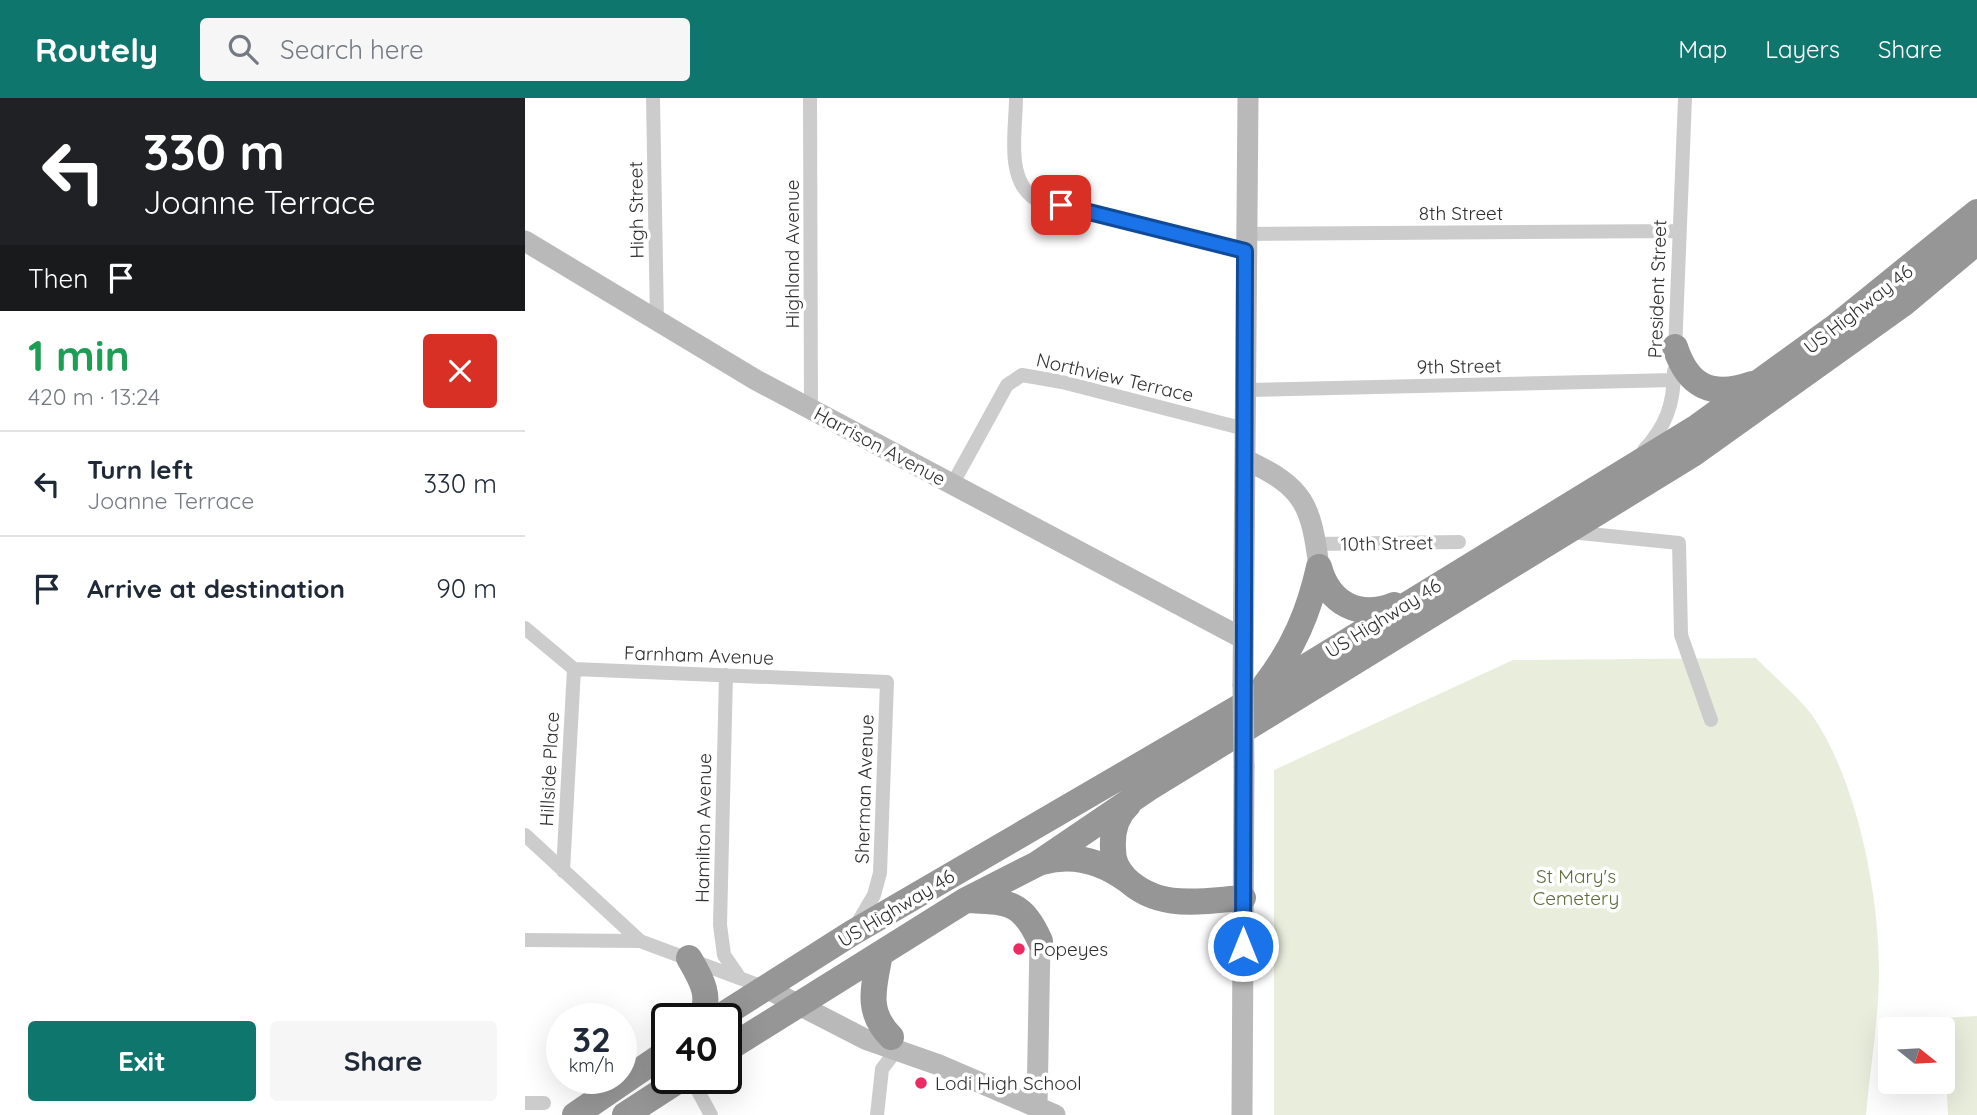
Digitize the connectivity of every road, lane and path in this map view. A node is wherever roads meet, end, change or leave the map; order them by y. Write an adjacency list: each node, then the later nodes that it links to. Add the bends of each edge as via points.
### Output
1 (653, 98): 11 (street, High Street)
2 (810, 98): 16 (street, Highland Avenue)
3 (1016, 98): 10 (street, 8th Street, via 1016,173 1026,193 1035,199)
4 (1248, 98): 10 (street)
5 (1685, 98): 7 (street, President Street)
6 (1977, 212): 14 (highway, US Highway 46)
7 (1678, 231): 10 (street, 8th Street); 12 (street, President Street)
8 (525, 241): 11 (street, Harrison Avenue)
9 (1977, 242): 21 (highway, US Highway 46, via 1817,367 1693,454)
10 (1245, 243): 15 (street)
11 (657, 321): 16 (street, Harrison Avenue)
12 (1675, 347): 13 (street, President Street); 14 (highway, via 1683,370 1695,383 1735,390)
13 (1674, 380): 15 (street, 9th Street); 19 (street, President Street, via 1666,421)
14 (1764, 380): 19 (highway, US Highway 46)
15 (1245, 390): 17 (street)
16 (811, 409): 20 (street, Harrison Avenue)
17 (1245, 429): 18 (street); 20 (street, Northview Terrace, via 1022,375 1007,385)
18 (1246, 460): 23 (street, 10th Street, via 1285,480 1304,502); 26 (street)
19 (1628, 467): 24 (highway, US Highway 46)
20 (952, 485): 26 (street, Harrison Avenue)
21 (1569, 532): 31 (street, via 1679,543 1681,635); 32 (highway, US Highway 46)
22 (1459, 542): 23 (street, 10th Street)
23 (1317, 556): 24 (highway, via 1331,594 1352,609 1381,610); 30 (highway, via 1312,599 1299,633 1284,660)
24 (1422, 594): 30 (highway, US Highway 46)
25 (525, 628): 27 (street)
26 (1242, 638): 30 (street)
27 (574, 669): 28 (street, Farnham Avenue); 35 (street, Hillside Place)
28 (726, 675): 29 (street, Farnham Avenue); 45 (street, Hamilton Avenue, via 719,925 724,955)
29 (887, 682): 39 (street, Sherman Avenue, via 880,873 874,895)
30 (1249, 691): 37 (street, bridge); 39 (highway, US Highway 46)
31 (1711, 720)
32 (1149, 788): 34 (highway, US Highway 46); 36 (highway, via 1123,810 1114,830 1113,857)
33 (525, 835): 35 (street)
34 (1037, 864): 36 (highway, via 1062,858 1089,860); 38 (highway, US Highway 46)
35 (563, 871): 41 (street)
36 (1129, 881): 37 (highway, via 1158,900)
37 (1243, 898): 62 (street)
38 (966, 900): 42 (highway, via 1020,908); 43 (highway, US Highway 46)
39 (852, 933): 46 (highway, US Highway 46)
40 (525, 940): 41 (street)
41 (640, 941): 44 (street)
42 (1039, 941): 57 (street)
43 (880, 954): 49 (highway, US Highway 46); 51 (highway, via 873,1006 877,1023)
44 (689, 958): 45 (street); 47 (highway, via 704,987)
45 (739, 977): 46 (street)
46 (766, 988): 48 (highway, US Highway 46); 49 (street)
47 (705, 1003)
48 (742, 1003)
49 (800, 1004): 50 (highway, US Highway 46); 51 (street, via 847,1016)
50 (742, 1040)
51 (893, 1044): 57 (street); 61 (street, via 882,1069)
52 (651, 1063): 58 (highway)
53 (657, 1094): 59 (highway)
54 (700, 1094): 60 (street)
55 (525, 1102): 56 (street)
56 (544, 1103)
57 (1046, 1111)
58 (575, 1115)
59 (625, 1115)
60 (711, 1115)
61 (877, 1115)
62 (1242, 1115)

